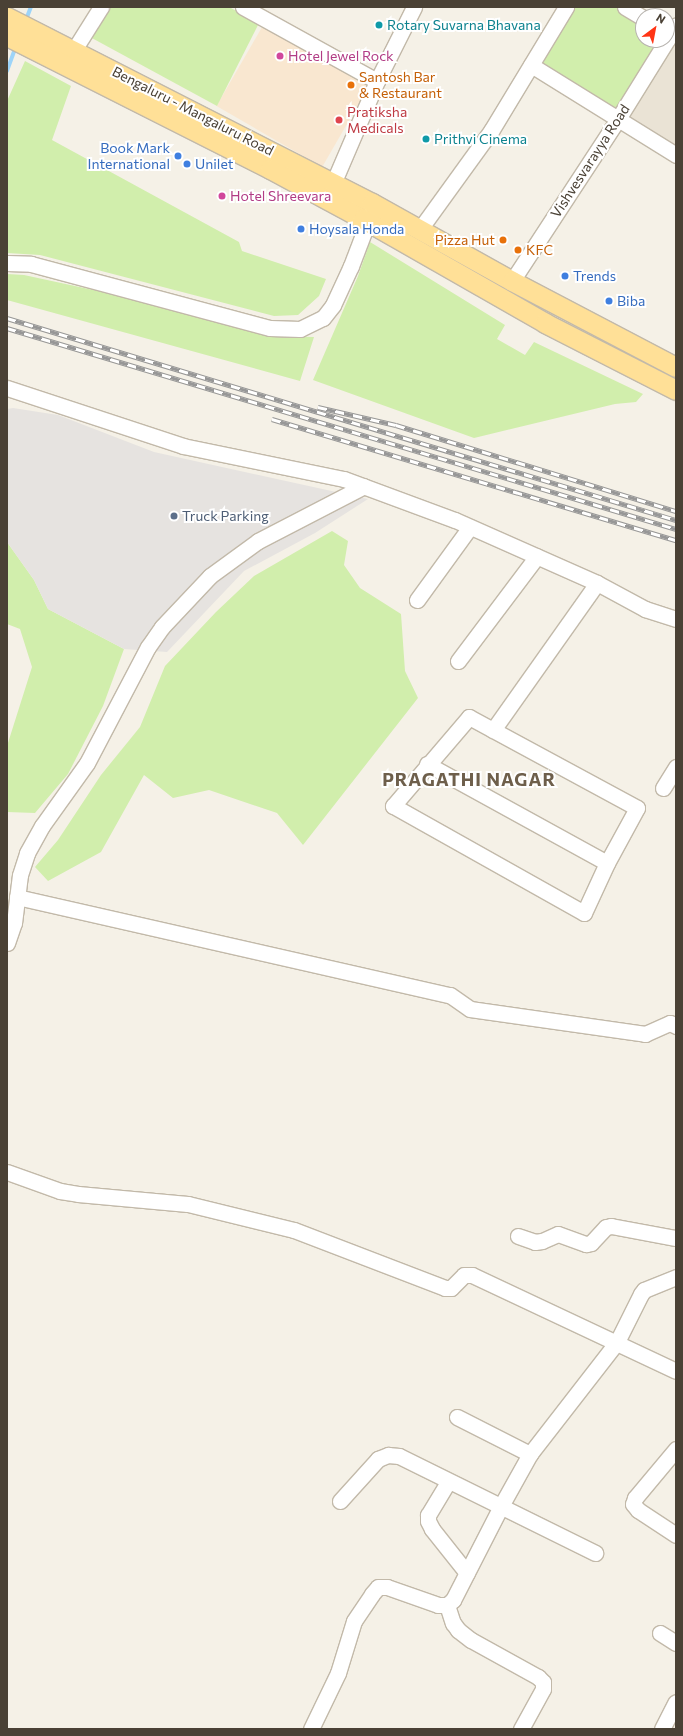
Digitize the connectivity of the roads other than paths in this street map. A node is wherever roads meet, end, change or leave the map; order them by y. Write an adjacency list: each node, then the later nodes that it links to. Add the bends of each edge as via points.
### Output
1 (101, 7): 11 (street)
2 (243, 7): 13 (street)
3 (414, 7): 13 (street)
4 (566, 7): 12 (street)
5 (626, 7): 6 (street)
6 (635, 13)
7 (7, 17): 9 (main road)
8 (7, 36): 9 (main road, Bengaluru - Mangaluru Road)
9 (49, 48): 11 (main road, Bengaluru - Mangaluru Road); 16 (main road, Bengaluru - Mangaluru Road, via 270,169)
10 (662, 48): 14 (street, Vishvesvarayya Road)
11 (74, 50): 16 (main road, Bengaluru - Mangaluru Road)
12 (531, 65): 14 (street); 18 (street, via 491,132)
13 (377, 81): 16 (street)
14 (618, 119): 15 (street); 20 (street, Vishvesvarayya Road)
15 (676, 155)
16 (330, 191): 17 (main road)
17 (371, 213): 18 (main road); 19 (street, via 333,305 323,318 300,329 270,328 31,264); 21 (main road)
18 (420, 229): 20 (main road)
19 (7, 263)
20 (512, 281): 21 (main road); 22 (main road)
21 (501, 299): 24 (main road)
22 (676, 367)
23 (7, 388): 25 (street, via 183,446 344,479)
24 (676, 390)
25 (364, 486): 26 (street); 37 (street, via 258,541 210,576 162,627 148,647 87,763 42,826)
26 (470, 527): 27 (street); 29 (street)
27 (537, 556): 28 (street); 31 (street)
28 (597, 583): 30 (street, via 646,609); 32 (street)
29 (417, 600)
30 (676, 619)
31 (458, 661)
32 (493, 730): 33 (street, via 469,717); 36 (street, via 637,808)
33 (427, 764): 36 (street); 36 (street, via 393,806 584,913)
34 (676, 767): 35 (street)
35 (663, 788)
36 (607, 863)
37 (14, 874): 38 (street)
38 (17, 897): 39 (street, via 14,923); 40 (street, via 450,995 470,1009 646,1034 670,1023)
39 (7, 944)
40 (676, 1026)
41 (7, 1172): 45 (street, via 60,1191 188,1204 294,1230 445,1288 451,1288 464,1275 472,1274)
42 (518, 1236): 43 (street, via 542,1242 558,1234 586,1244 591,1243 606,1227 611,1226)
43 (676, 1238)
44 (676, 1277): 45 (street, via 644,1290)
45 (618, 1342): 46 (street); 49 (street)
46 (676, 1371)
47 (457, 1417): 49 (street)
48 (676, 1449): 53 (street, via 635,1498 633,1504)
49 (530, 1454): 52 (street)
50 (448, 1482): 51 (street, via 399,1456 388,1455 378,1459); 52 (street); 55 (street, via 428,1515 428,1521)
51 (340, 1501)
52 (501, 1506): 54 (street); 55 (street)
53 (676, 1535)
54 (595, 1553)
55 (467, 1573): 56 (street, via 453,1600)
56 (447, 1606): 60 (street, via 438,1606 387,1587 378,1587 354,1620 338,1673); 61 (street, via 458,1630 543,1682 543,1690)
57 (660, 1633): 58 (street)
58 (676, 1643)
59 (676, 1702): 62 (street)
60 (311, 1729)
61 (521, 1729)
62 (662, 1729)

